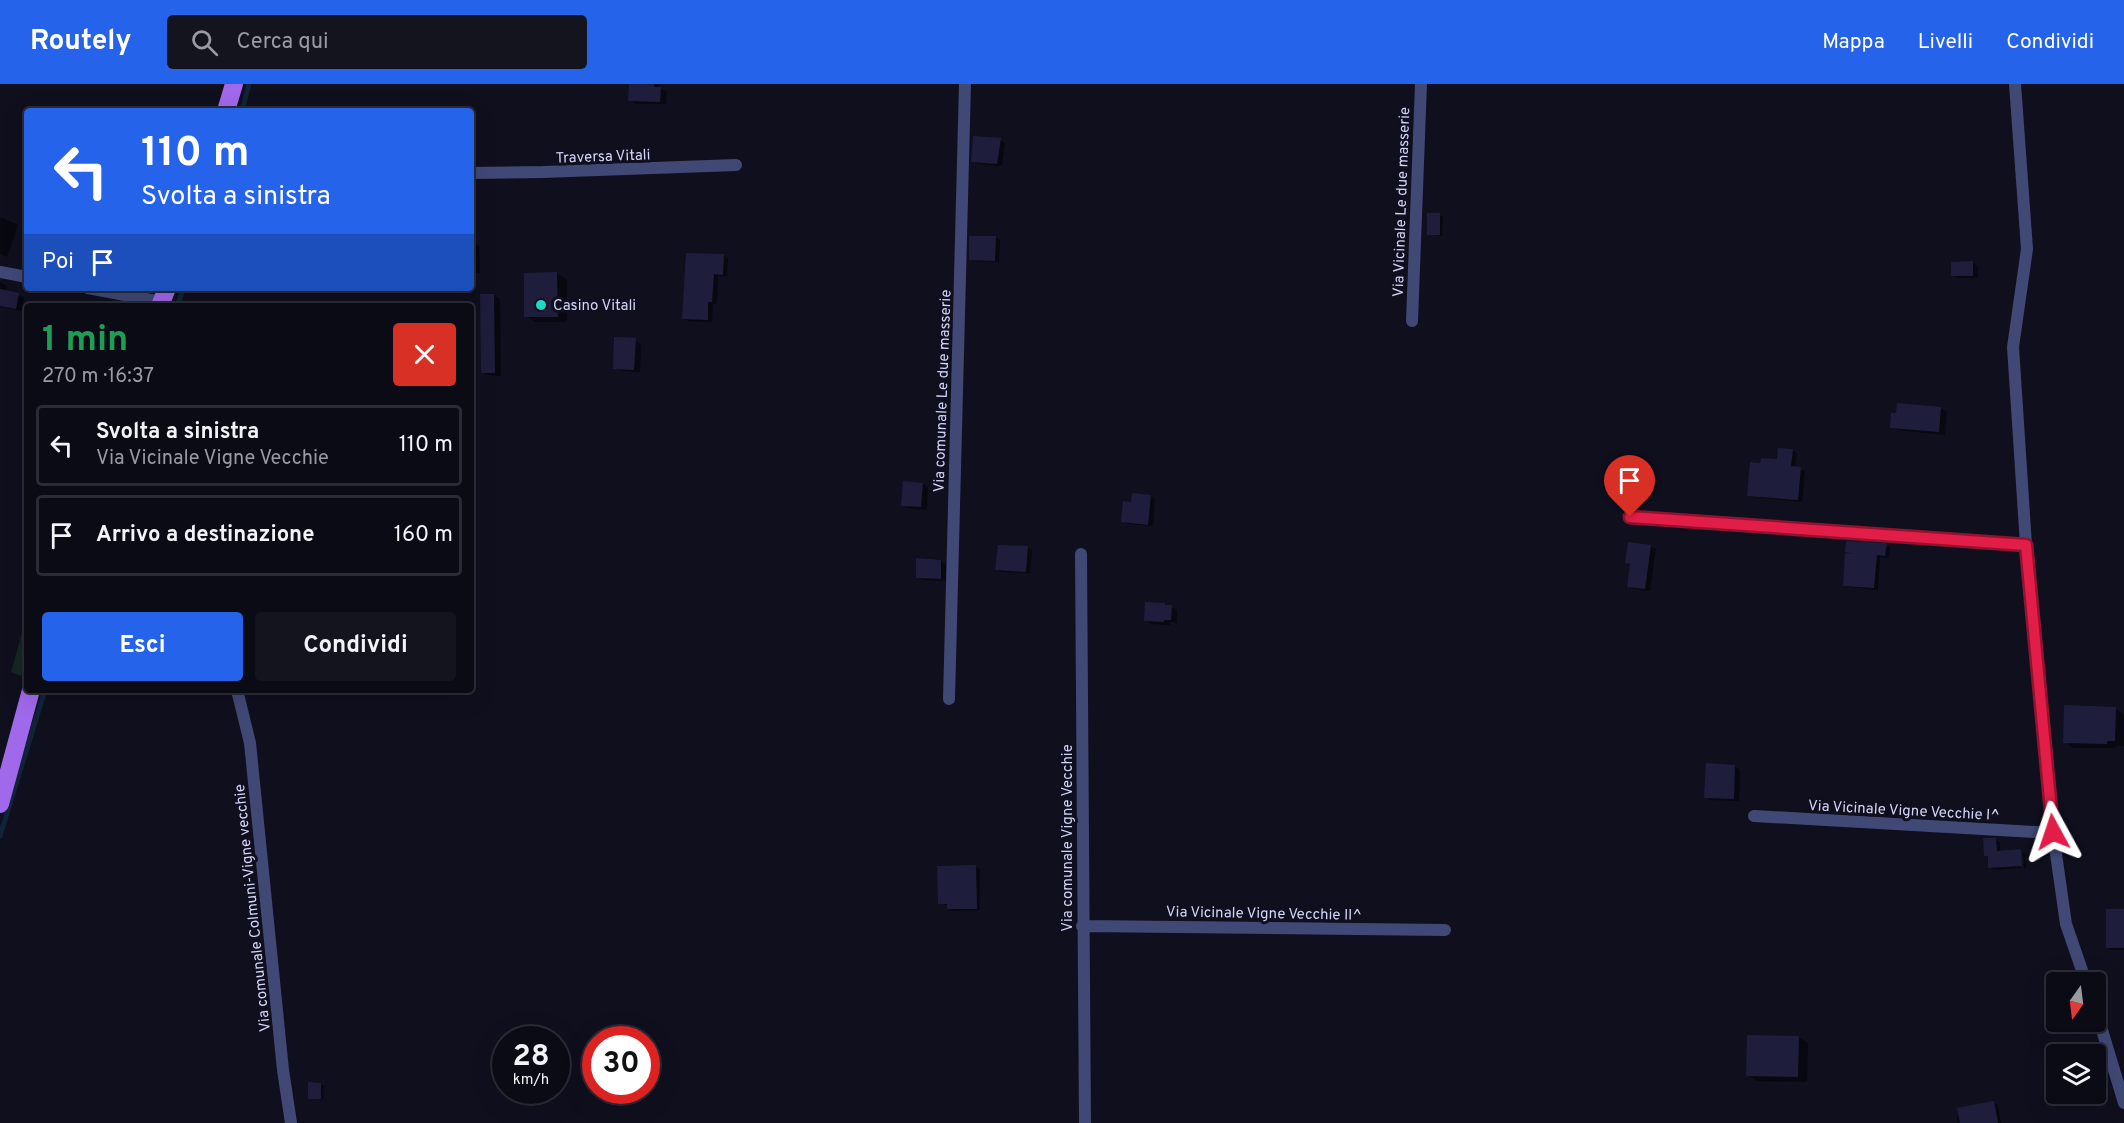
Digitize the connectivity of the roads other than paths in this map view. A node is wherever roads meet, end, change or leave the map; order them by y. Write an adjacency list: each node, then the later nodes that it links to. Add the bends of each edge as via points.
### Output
1 (234, 84): 5 (main road)
2 (965, 84): 18 (street, Via comunale Le due masserie)
3 (1421, 84): 12 (street, Via Vicinale Le due masserie)
4 (2015, 84): 14 (street, via 2027,249 2013,346)
5 (227, 108)
6 (736, 165): 7 (street, Traversa Vitali)
7 (474, 173)
8 (0, 272): 9 (street)
9 (24, 276)
10 (108, 291): 11 (street)
11 (163, 299)
12 (1412, 321)
13 (1630, 517): 14 (street)
14 (2026, 545): 21 (street)
15 (1081, 554): 22 (street, Via comunale Vigne Vecchie)
16 (31, 693): 19 (main road)
17 (238, 693): 27 (street, Via comunale Colmuni-Vigne vecchie, via 250,744)
18 (949, 699)
19 (0, 804)
20 (1754, 816): 21 (street, Via Vicinale Vigne Vecchie I^)
21 (2053, 832): 24 (street, via 2066,924)
22 (1082, 926): 23 (street, Via Vicinale Vigne Vecchie II^); 28 (street, Via comunale Vigne Vecchie)
23 (1445, 930)
24 (2083, 972)
25 (2103, 1032): 26 (street)
26 (2124, 1103)
27 (291, 1123)
28 (1085, 1123)

